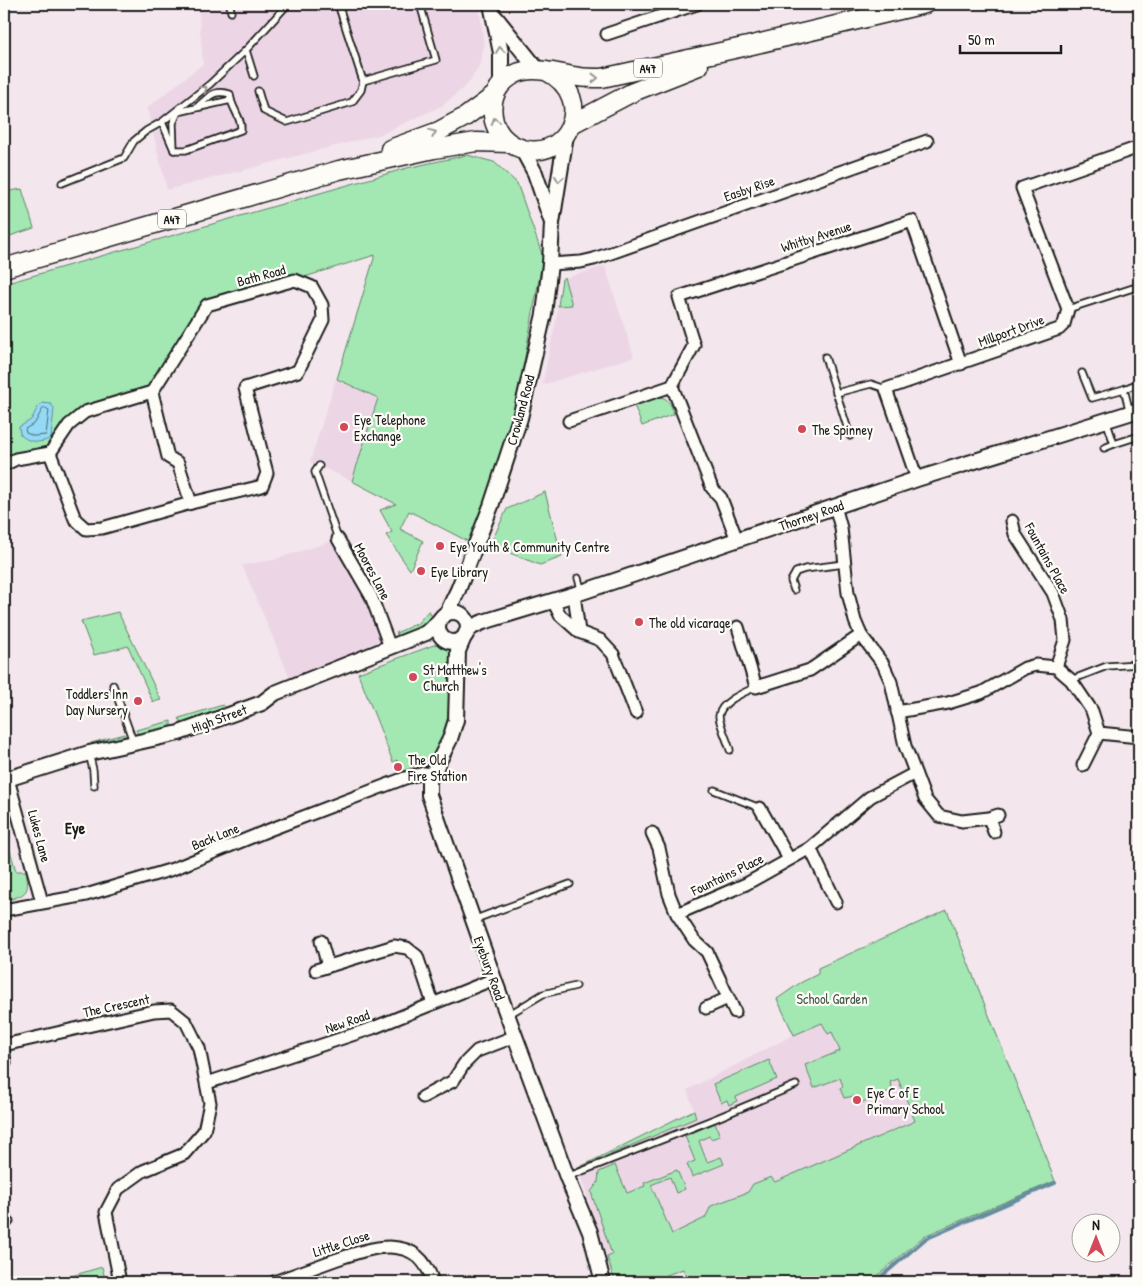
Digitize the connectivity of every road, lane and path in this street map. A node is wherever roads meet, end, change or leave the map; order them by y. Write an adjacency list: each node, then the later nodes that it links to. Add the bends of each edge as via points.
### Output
1 (230, 4): 8 (lane)
2 (288, 4): 11 (lane)
3 (338, 4): 14 (lane)
4 (420, 4): 14 (lane, via 436,60)
5 (697, 4): 9 (street, via 619,26)
6 (925, 4): 10 (highway, A47)
7 (492, 10): 12 (street); 15 (street, one-way to 7, via 501,52)
8 (231, 12)
9 (607, 34)
10 (748, 46): 12 (highway, A47, one-way to 10, via 580,78 602,78); 20 (highway, A47, via 632,92)
11 (246, 50): 13 (lane); 19 (lane, one-way to 11)
12 (542, 70): 15 (highway, via 523,70 511,76); 20 (highway, via 558,77 567,87 574,111)
13 (254, 76)
14 (363, 81): 16 (lane, via 352,102 287,122 264,110)
15 (498, 90): 22 (highway, one-way to 15, via 501,136 495,126 492,105); 25 (highway, A47, one-way to 15, via 439,131 465,117)
16 (258, 91)
17 (231, 100): 18 (lane); 18 (lane, via 230,94 220,91); 24 (lane, via 242,123 241,130 186,150)
18 (196, 107): 24 (lane, via 178,112 172,123)
19 (162, 122): 24 (lane); 26 (lane, via 134,141 124,158)
20 (569, 129): 22 (highway, via 557,143 546,149 534,151); 27 (street, Crowland Road, one-way to 27)
21 (927, 141): 28 (street, Easby Rise, via 582,262)
22 (516, 146): 25 (highway, A47, via 476,142 434,148); 27 (street, Crowland Road, via 535,172)
23 (1139, 147): 31 (street, via 1022,188)
24 (174, 150)
25 (339, 170): 29 (highway, A47)
26 (62, 183)
27 (552, 223): 28 (street, Crowland Road)
28 (550, 264): 62 (street, Crowland Road, via 539,349 520,418)
29 (4, 268)
30 (1133, 288): 31 (lane)
31 (1068, 309): 33 (street, Millport Drive, via 1064,324 1058,329)
32 (824, 357): 40 (lane)
33 (961, 364): 36 (street, Whitby Avenue, via 912,221 679,297 694,345); 37 (street, Millport Drive)
34 (1082, 373): 38 (lane, via 1092,398)
35 (1139, 384): 38 (lane)
36 (672, 386): 43 (street); 56 (street, via 712,488 721,498)
37 (886, 389): 40 (lane, via 871,384); 51 (street)
38 (1124, 390): 41 (lane)
39 (152, 392): 48 (street, via 85,412 70,425); 52 (street, via 168,457 178,463); 52 (street, Bath Road, via 207,305 295,280 312,286 322,305 323,320 298,371 245,388 267,473 262,486)
40 (836, 393): 44 (lane)
41 (1135, 412): 42 (street, Thorney Road)
42 (1106, 420): 46 (lane); 51 (street, Thorney Road)
43 (569, 421)
44 (850, 436)
45 (1139, 436): 46 (lane)
46 (1114, 444): 47 (lane)
47 (1104, 448)
48 (50, 453): 49 (street, via 16,459); 52 (street, Bath Road, via 75,519 86,529 102,528)
49 (4, 465)
50 (319, 466): 55 (lane, via 315,472)
51 (917, 479): 53 (street, Thorney Road)
52 (191, 503)
53 (835, 506): 56 (street, Thorney Road); 57 (street, via 841,528)
54 (1012, 522): 70 (street, Fountains Place, via 1015,534 1053,592 1063,620 1065,640)
55 (338, 539): 67 (street, Moores Lane, via 371,596)
56 (737, 540): 58 (street, Thorney Road)
57 (844, 564): 59 (lane, via 796,572 791,581); 66 (street, via 848,593)
58 (578, 588): 60 (street, Thorney Road); 64 (street)
59 (794, 590)
60 (553, 601): 61 (street, Thorney Road); 64 (street, via 560,615)
61 (484, 622): 62 (street); 65 (street, Thorney Road, via 472,627)
62 (446, 624): 65 (street, Thorney Road, via 456,642); 65 (street, via 468,624); 67 (street, High Street); 68 (street)
63 (738, 627): 73 (street)
64 (579, 632): 75 (street, via 600,640 614,654)
65 (465, 635): 68 (street, Eyebury Road)
66 (861, 635): 73 (street, via 810,670); 74 (street, via 883,664 891,682)
67 (390, 647): 78 (street, High Street, via 275,692 262,703 220,719)
68 (458, 651): 83 (street, Eyebury Road, via 456,720)
69 (1139, 664): 71 (lane, via 1107,666)
70 (1056, 667): 71 (street); 74 (street, via 1036,665 1025,668 981,693 948,703)
71 (1071, 680): 76 (street, via 1092,711)
72 (113, 685): 78 (lane)
73 (756, 687): 79 (lane, via 735,697 719,716)
74 (896, 712): 82 (street)
75 (636, 714)
76 (1100, 733): 77 (street); 81 (street)
77 (1139, 737)
78 (134, 744): 80 (street, High Street)
79 (730, 750)
80 (89, 754): 84 (street, High Street); 85 (lane)
81 (1083, 765)
82 (915, 773): 88 (street, via 925,799 939,816 962,821 994,817); 90 (street, Fountains Place, via 870,797)
83 (432, 774): 93 (street, Back Lane, via 405,778 173,869 86,895); 97 (street, Eyebury Road, via 429,795)
84 (6, 779): 93 (street, Lukes Lane)
85 (94, 786)
86 (714, 790): 87 (lane)
87 (760, 808): 91 (street)
88 (994, 832)
89 (652, 833): 96 (street)
90 (810, 848): 91 (street, Fountains Place); 94 (street)
91 (789, 859): 96 (street, Fountains Place, via 746,884)
92 (570, 884): 97 (lane)
93 (42, 902): 95 (street, Back Lane)
94 (836, 902)
95 (4, 910)
96 (677, 914): 103 (street, via 694,940 707,952)
97 (472, 920): 101 (street, Eyebury Road)
98 (321, 941): 99 (street)
99 (328, 966): 100 (street); 104 (street, via 394,946 407,948 417,956)
100 (316, 970)
101 (494, 979): 104 (street, New Road); 107 (street, Eyebury Road)
102 (576, 986): 107 (lane, via 543,994)
103 (728, 998): 105 (street); 106 (street)
104 (433, 1004): 110 (street, New Road, via 373,1028)
105 (706, 1008)
106 (735, 1012)
107 (508, 1015): 108 (street, Eyebury Road)
108 (516, 1036): 112 (street, via 477,1051 453,1081); 113 (street, Eyebury Road)
109 (4, 1045): 110 (street, The Crescent, via 154,1011 171,1010 186,1022 195,1039)
110 (207, 1083): 114 (street, The Crescent, via 210,1103 204,1131 184,1154 143,1171 118,1189 106,1212)
111 (796, 1085): 113 (lane)
112 (423, 1096)
113 (567, 1177): 117 (street, Eyebury Road, via 590,1232)
114 (120, 1282)
115 (274, 1282): 116 (street, Little Close, via 379,1246 416,1254 429,1269)
116 (433, 1282)
117 (603, 1282)

